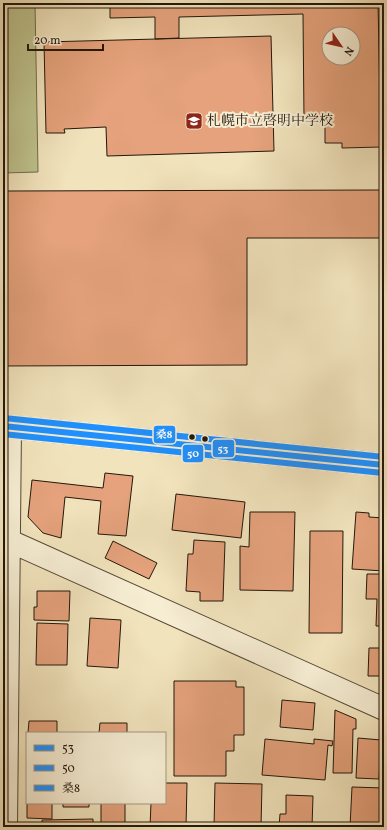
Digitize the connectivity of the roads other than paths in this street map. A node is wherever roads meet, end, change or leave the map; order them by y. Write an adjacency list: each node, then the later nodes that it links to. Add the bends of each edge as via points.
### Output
1 (6, 427): 2 (main road); 3 (street)
2 (384, 465)
3 (6, 540): 4 (street); 5 (street)
4 (384, 709)
5 (6, 827)

